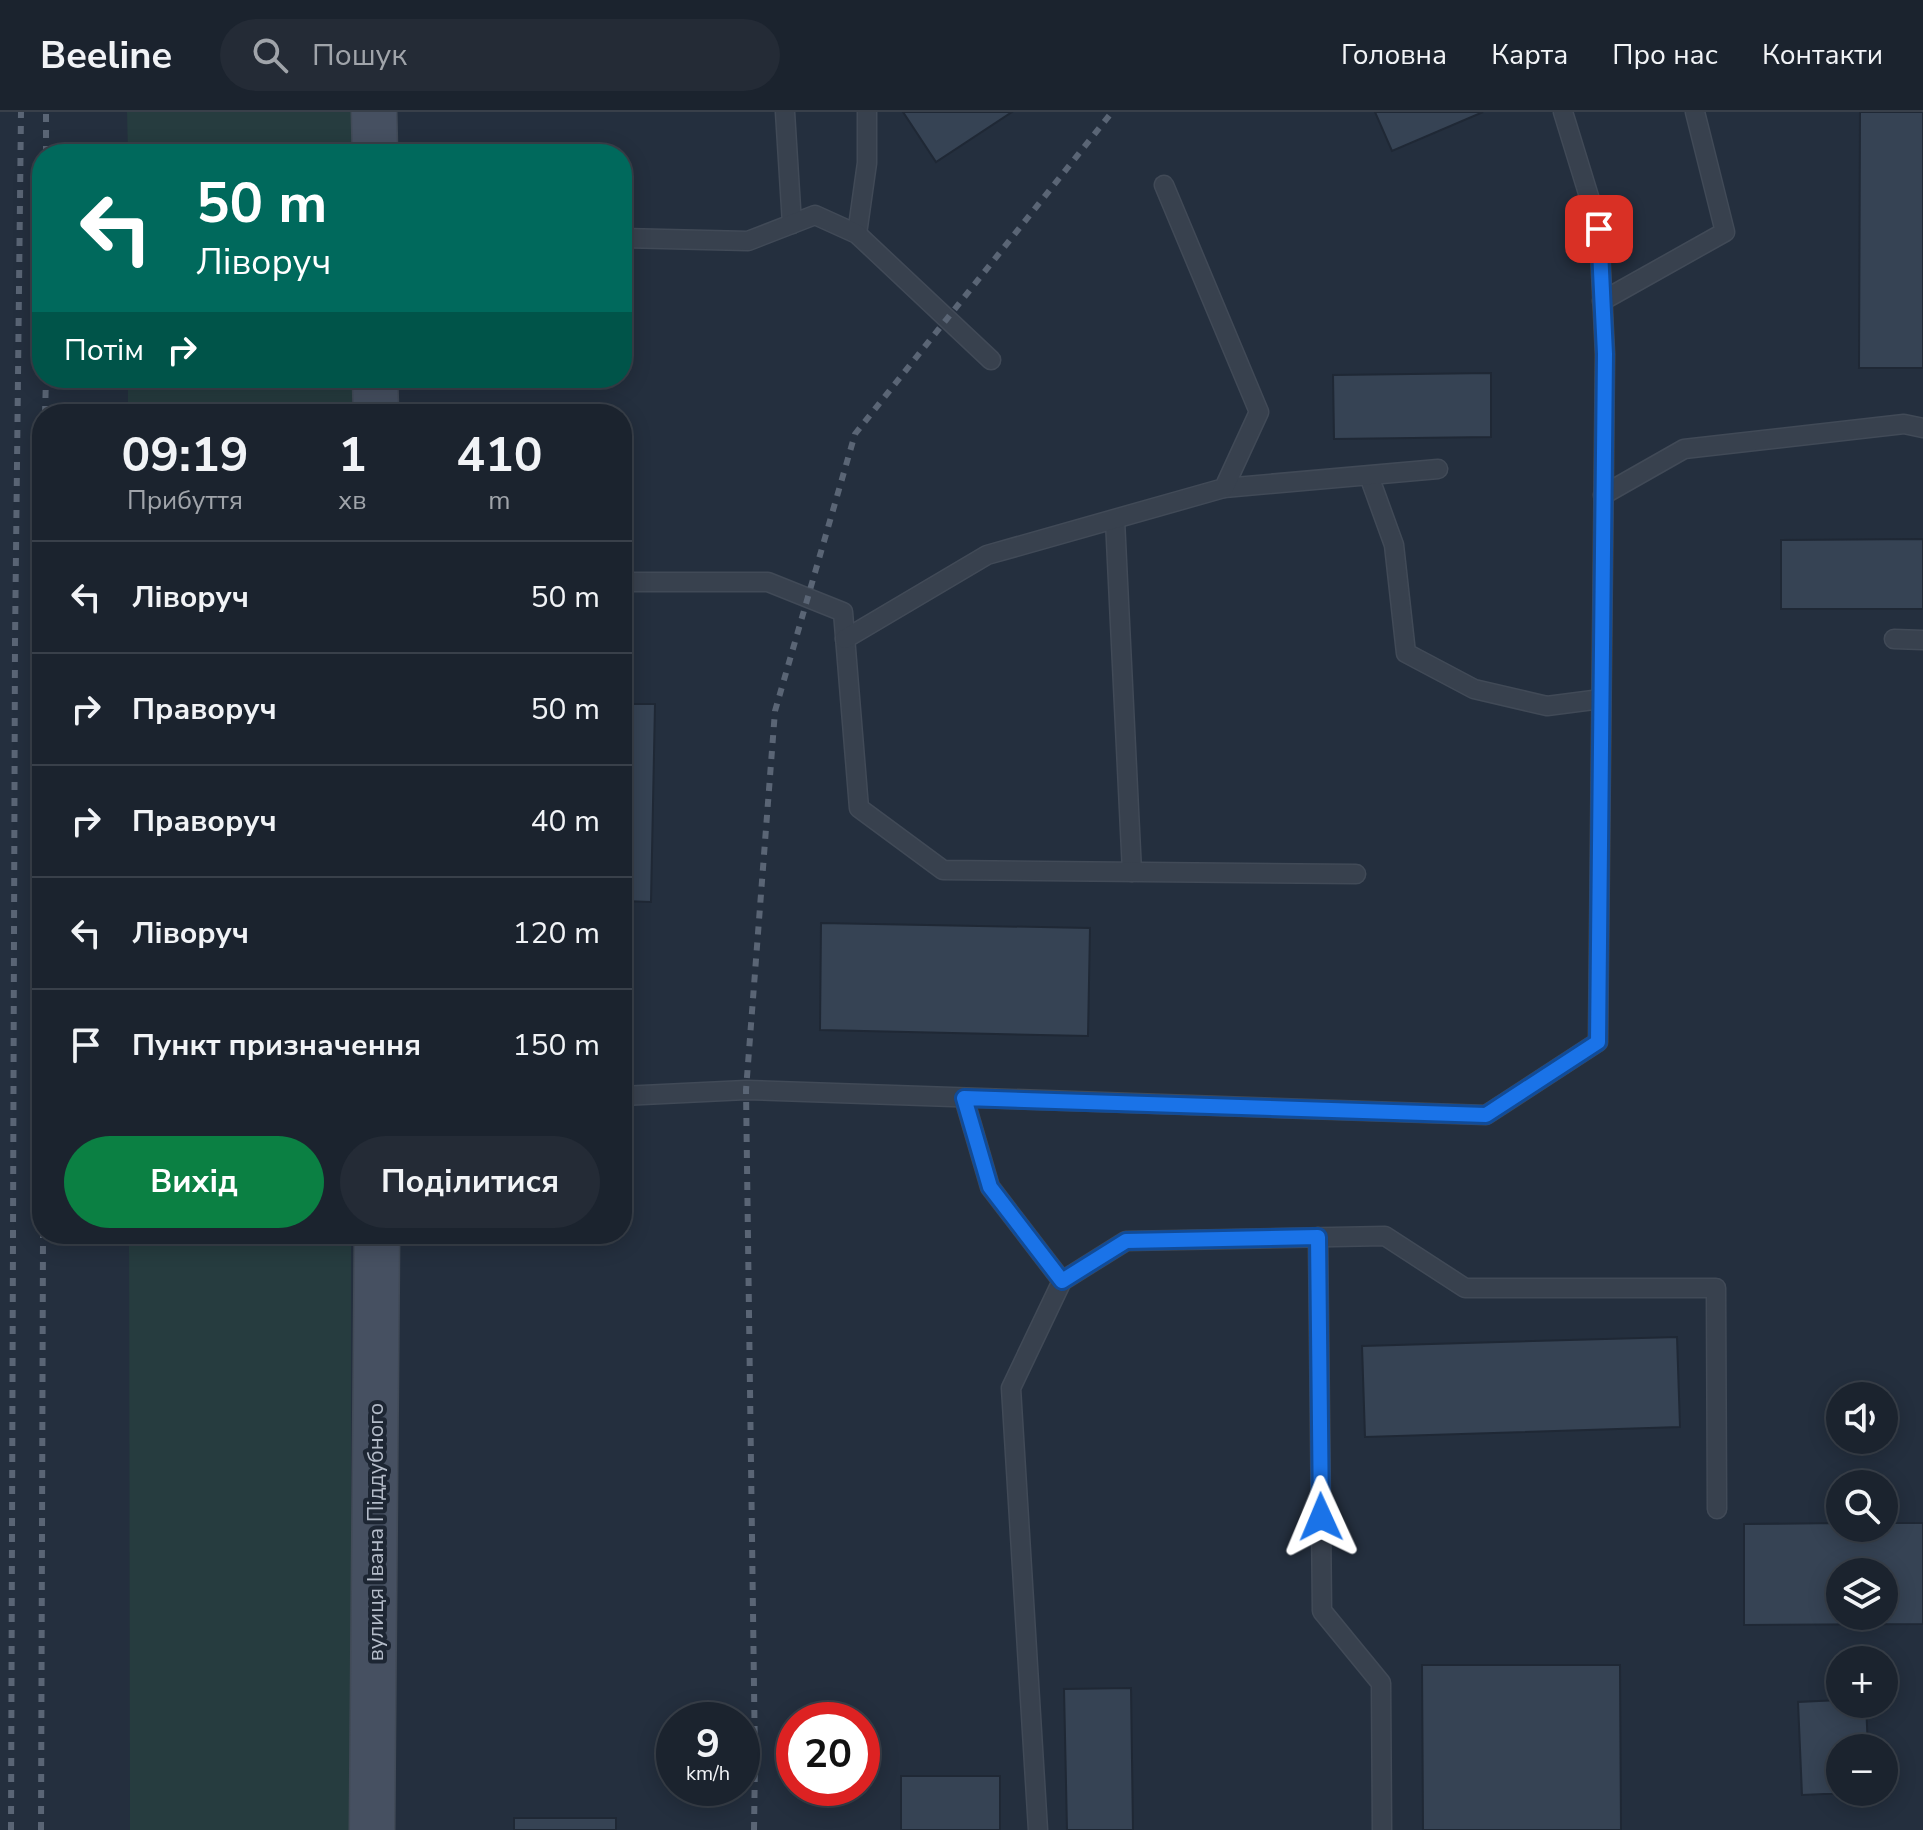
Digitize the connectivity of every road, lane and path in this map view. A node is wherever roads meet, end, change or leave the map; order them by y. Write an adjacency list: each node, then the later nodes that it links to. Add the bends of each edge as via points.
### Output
1 (374, 112): 6 (street)
2 (785, 112): 8 (lane)
3 (867, 112): 9 (lane, via 867,163)
4 (1563, 112): 11 (lane, via 1599,229)
5 (1695, 112): 11 (lane, via 1725,232)
6 (375, 144)
7 (1164, 185): 16 (lane, via 1259,412)
8 (792, 224): 9 (lane, via 815,215); 10 (lane, via 748,241)
9 (857, 234): 12 (lane)
10 (632, 238)
11 (1602, 301): 17 (lane)
12 (991, 360)
13 (1923, 428): 17 (lane, via 1904,424 1684,449)
14 (1438, 469): 15 (lane)
15 (1369, 476): 16 (lane); 23 (lane, via 1394,545 1406,653 1474,689 1547,706)
16 (1224, 488): 18 (lane)
17 (1603, 495): 23 (lane)
18 (1115, 520): 20 (lane, via 987,555); 24 (lane)
19 (632, 582): 20 (lane, via 768,582 843,612)
20 (845, 639): 24 (lane, via 859,808 943,870)
21 (1894, 639): 22 (lane)
22 (1923, 640)
23 (1601, 699): 27 (lane, via 1598,1042 1486,1115)
24 (1132, 872): 25 (lane)
25 (1356, 874)
26 (632, 1096): 27 (lane, via 746,1090)
27 (964, 1098): 30 (lane, via 990,1187)
28 (1318, 1237): 30 (lane, via 1126,1241); 31 (lane, via 1385,1236 1465,1288 1716,1288); 34 (lane, via 1322,1611 1381,1683)
29 (377, 1244): 32 (street, вулиця Івана Піддубного)
30 (1062, 1281): 33 (lane, via 1011,1388)
31 (1717, 1509)
32 (372, 1830)
33 (1038, 1830)
34 (1382, 1830)

